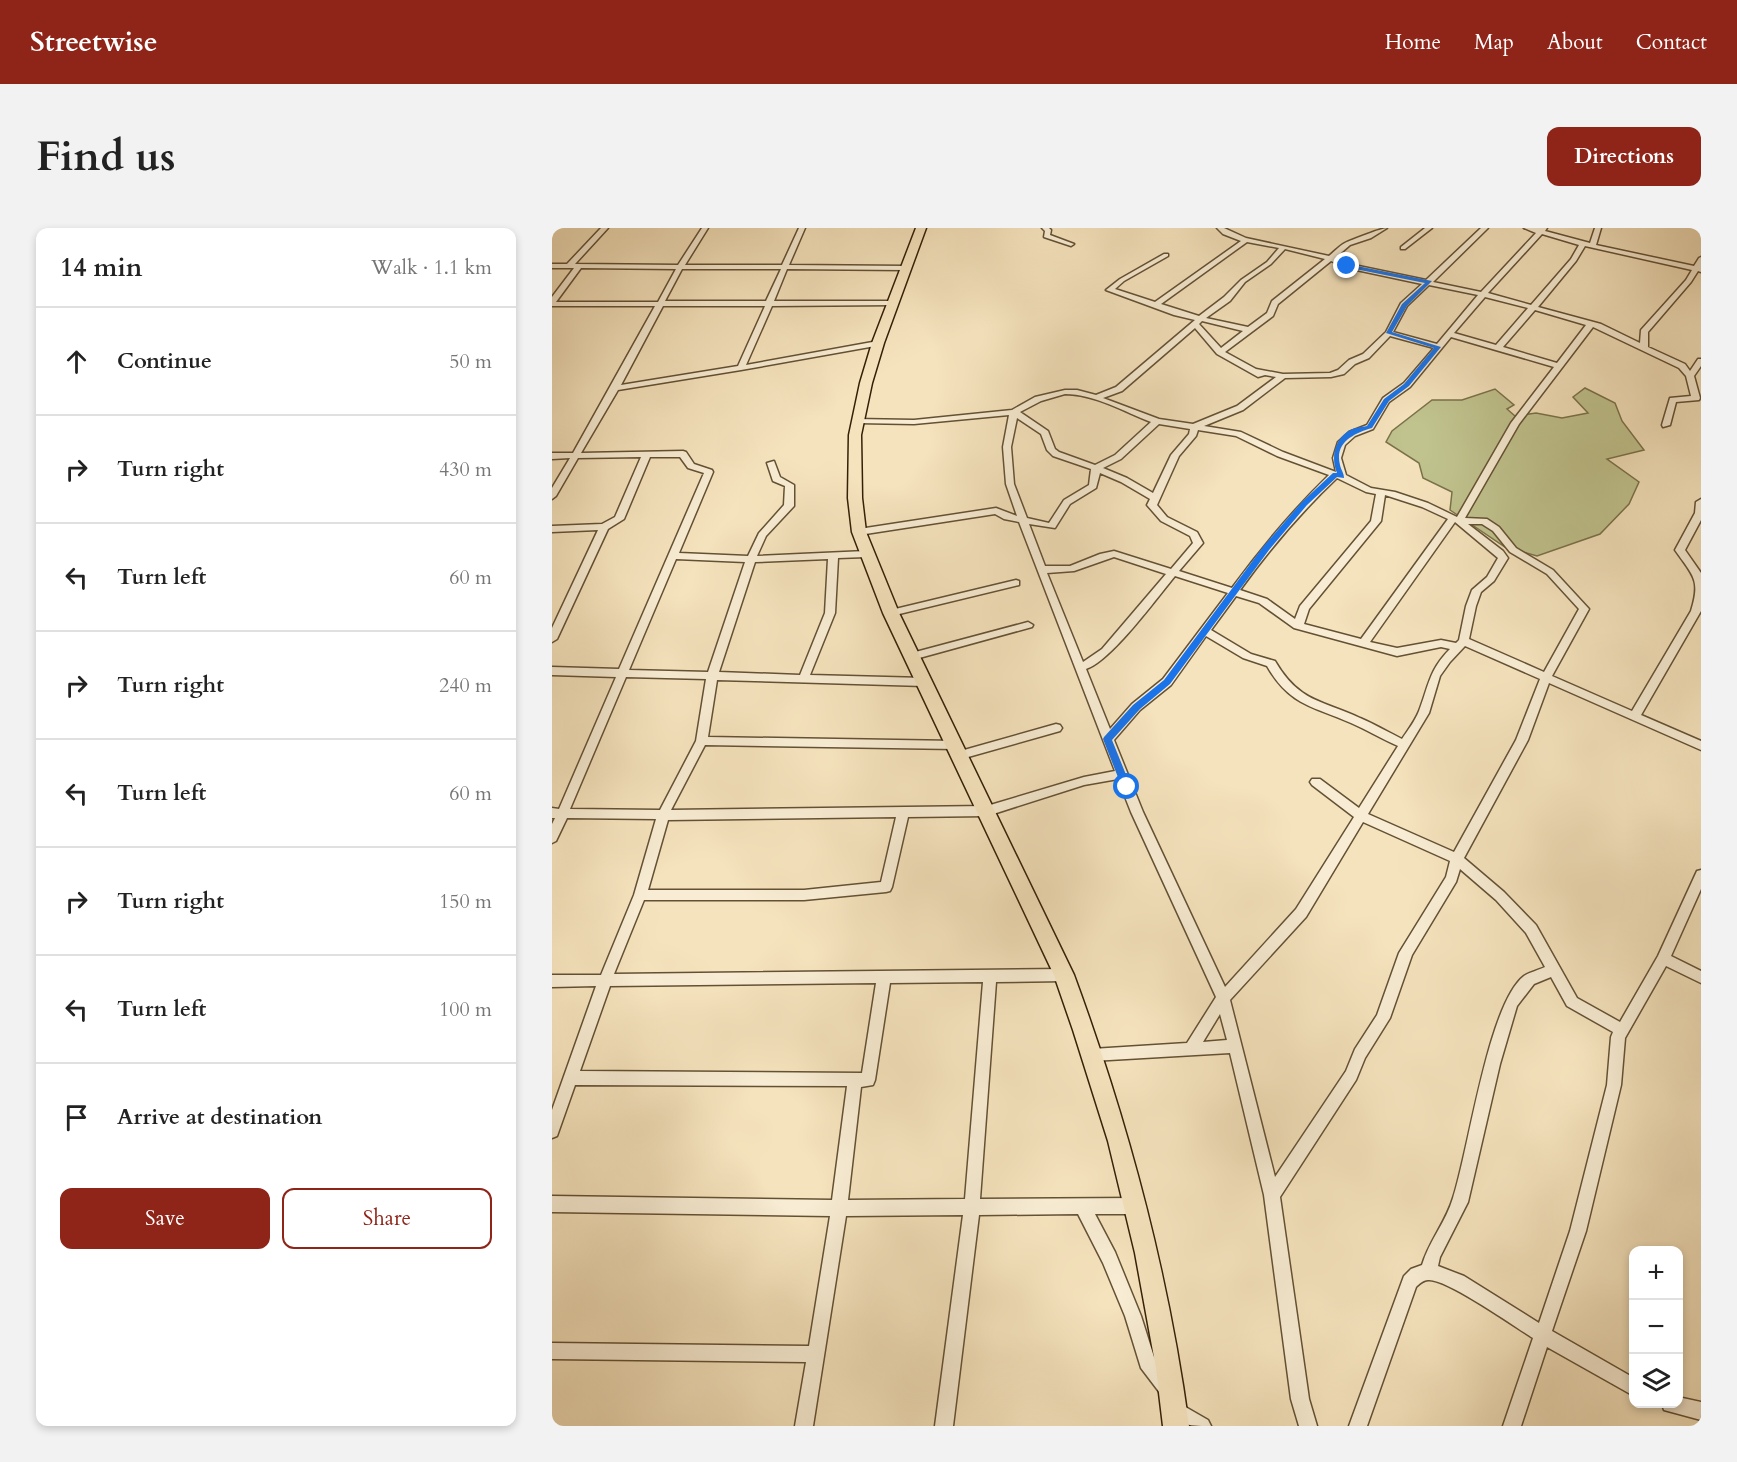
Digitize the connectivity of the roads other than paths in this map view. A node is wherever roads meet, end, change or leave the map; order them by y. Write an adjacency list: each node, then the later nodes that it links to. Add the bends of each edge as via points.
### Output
1 (605, 228): 22 (street)
2 (705, 228): 24 (street)
3 (802, 228): 25 (street)
4 (921, 228): 26 (highway)
5 (1045, 228): 14 (street, via 1046,236)
6 (1220, 228): 13 (street)
7 (1384, 228): 19 (street, via 1348,244)
8 (1429, 228): 17 (street)
9 (1485, 228): 28 (street)
10 (1527, 228): 12 (street)
11 (1598, 228): 15 (street)
12 (1542, 230): 15 (street); 29 (street)
13 (1246, 240): 16 (street); 34 (street)
14 (1071, 244)
15 (1588, 245): 27 (street); 35 (street)
16 (1283, 248): 19 (street); 36 (street)
17 (1402, 248)
18 (1166, 255): 34 (street, via 1110,290)
19 (1331, 259): 28 (street, via 1347,266); 38 (street)
20 (1701, 259): 27 (street)
21 (552, 266): 22 (street)
22 (568, 266): 23 (street)
23 (579, 266): 24 (street); 30 (street)
24 (680, 267): 25 (street); 33 (street)
25 (784, 268): 26 (street); 31 (street)
26 (906, 268): 32 (highway)
27 (1698, 269): 43 (street, via 1644,332)
28 (1430, 282): 29 (street); 39 (street, via 1404,305)
29 (1483, 294): 35 (street); 40 (street)
30 (552, 303): 33 (street)
31 (771, 303): 32 (street); 33 (street); 48 (street)
32 (894, 303): 41 (highway)
33 (660, 304): 53 (street)
34 (1156, 304): 36 (street)
35 (1533, 308): 37 (street); 44 (street)
36 (1198, 322): 38 (street); 45 (street); 54 (street, via 1119,390)
37 (1591, 324): 43 (street); 47 (street)
38 (1248, 330): 45 (street)
39 (1389, 333): 42 (street); 50 (street, via 1366,356 1341,372)
40 (1449, 334): 42 (street); 44 (street)
41 (878, 343): 48 (street); 57 (highway)
42 (1438, 347): 66 (street, via 1407,385 1386,400 1370,427 1350,433 1340,445 1336,462)
43 (1644, 347): 51 (street, via 1682,366)
44 (1498, 348): 47 (street)
45 (1220, 351): 49 (street)
46 (1701, 361): 51 (street)
47 (1560, 366): 72 (street, via 1515,423)
48 (741, 368): 53 (street)
49 (1257, 371): 50 (street); 52 (street)
50 (1283, 376): 52 (street)
51 (1690, 376): 55 (street)
52 (1271, 384): 60 (street, via 1240,408)
53 (615, 387): 62 (street)
54 (1096, 398): 56 (street, via 1065,392 1038,399); 58 (street)
55 (1699, 401): 59 (street, via 1673,400)
56 (1014, 412): 57 (street, via 914,422); 65 (street, via 1045,433 1051,450); 71 (street, via 1007,447 1010,484)
57 (858, 421): 75 (highway, via 855,498)
58 (1157, 421): 60 (street); 65 (street, via 1118,457)
59 (1666, 425)
60 (1194, 428): 66 (street, via 1238,434); 69 (street, via 1175,455)
61 (552, 456): 62 (street)
62 (575, 456): 63 (street); 68 (street)
63 (646, 456): 73 (street, via 619,519); 78 (street, via 683,454 691,466 709,472)
64 (771, 463): 80 (street, via 776,479 790,485 789,506 762,535)
65 (1096, 468): 69 (street); 71 (street, via 1093,486 1067,502 1052,526)
66 (1339, 476): 67 (street); 85 (street, via 1304,504)
67 (1381, 492): 72 (street, via 1425,505); 89 (street, via 1376,521 1304,608)
68 (552, 495)
69 (1154, 498): 83 (street, via 1152,505 1164,519 1194,534 1198,543)
70 (1701, 502): 79 (street, via 1700,513 1680,550)
71 (1023, 520): 75 (street, via 996,511); 82 (street)
72 (1456, 520): 92 (street); 93 (street, via 1503,558 1491,579 1477,590); 100 (street, via 1484,521 1496,529 1513,550 1550,572 1584,609)
73 (604, 527): 74 (street); 91 (street)
74 (552, 529)
75 (859, 532): 76 (highway)
76 (866, 554): 77 (street); 87 (highway)
77 (833, 555): 80 (street); 99 (street, via 831,613)
78 (673, 556): 80 (street); 97 (street)
79 (1685, 557): 81 (street); 86 (street, via 1700,579)
80 (752, 559): 98 (street)
81 (1701, 564)
82 (1041, 569): 83 (street, via 1074,568 1102,554 1114,554); 95 (street)
83 (1173, 572): 85 (street); 95 (street, via 1106,651)
84 (1016, 583): 87 (street)
85 (1235, 593): 89 (street, via 1263,601); 90 (street)
86 (1701, 593): 102 (street, via 1696,611)
87 (891, 613): 94 (highway)
88 (1028, 625): 94 (street)
89 (1298, 626): 92 (street)
90 (1205, 631): 104 (street, via 1167,682); 106 (street, via 1247,656 1271,664 1289,691 1305,702)
91 (552, 639)
92 (1364, 643): 93 (street, via 1397,652 1441,643)
93 (1461, 644): 100 (street); 106 (street, via 1435,676 1424,713)
94 (912, 656): 101 (highway)
95 (1081, 667): 104 (street)
96 (552, 671): 97 (street)
97 (623, 672): 98 (street); 112 (street)
98 (712, 677): 99 (street); 105 (street)
99 (804, 677): 101 (street)
100 (1546, 678): 102 (street); 117 (street, via 1522,740)
101 (924, 682): 108 (highway)
102 (1635, 715): 107 (street)
103 (1056, 728): 108 (street)
104 (1108, 739): 109 (street)
105 (702, 741): 108 (street); 114 (street)
106 (1403, 744): 115 (street)
107 (1701, 746)
108 (958, 750): 111 (highway)
109 (1122, 774): 111 (street, via 1084,781); 128 (street)
110 (1316, 782): 115 (street)
111 (987, 811): 113 (street); 123 (highway)
112 (557, 813): 114 (street); 116 (street)
113 (903, 813): 114 (street); 119 (street, via 886,887 804,895)
114 (663, 815): 119 (street)
115 (1361, 816): 117 (street); 128 (street, via 1301,913)
116 (552, 838)
117 (1458, 859): 121 (street, via 1531,929); 136 (street, via 1452,878 1406,953 1383,1018 1351,1075)
118 (1701, 875): 120 (street)
119 (640, 895): 126 (street)
120 (1663, 959): 125 (street); 129 (street)
121 (1552, 970): 129 (street, via 1572,1002); 142 (street, via 1529,980 1511,1003 1460,1202)
122 (990, 975): 123 (street); 124 (street); 138 (street)
123 (1064, 975): 132 (highway)
124 (884, 976): 126 (street); 134 (street, via 868,1080)
125 (1701, 977)
126 (605, 980): 127 (street); 133 (street)
127 (552, 981)
128 (1223, 998): 130 (street); 131 (street)
129 (1622, 1030): 143 (street, via 1614,1085 1580,1220)
130 (1235, 1046): 131 (street); 136 (street)
131 (1191, 1048): 132 (street)
132 (1092, 1055): 139 (highway)
133 (571, 1078): 134 (street); 135 (street)
134 (855, 1080): 141 (street)
135 (552, 1131)
136 (1272, 1195): 153 (street, via 1300,1399)
137 (552, 1204): 141 (street)
138 (972, 1205): 140 (street); 141 (street); 151 (street)
139 (1137, 1206): 140 (street); 148 (highway, via 1160,1308)
140 (1083, 1207): 148 (street, via 1133,1316 1147,1362)
141 (839, 1208): 145 (street)
142 (1429, 1271): 143 (street, via 1458,1282); 154 (street, via 1410,1282)
143 (1543, 1334): 146 (street); 155 (street)
144 (552, 1351): 145 (street)
145 (816, 1354): 150 (street)
146 (1629, 1385)
147 (1683, 1407): 149 (street)
148 (1174, 1410): 152 (street)
149 (1701, 1411)
150 (804, 1426)
151 (944, 1426)
152 (1202, 1426)
153 (1308, 1426)
154 (1358, 1426)
155 (1512, 1426)

